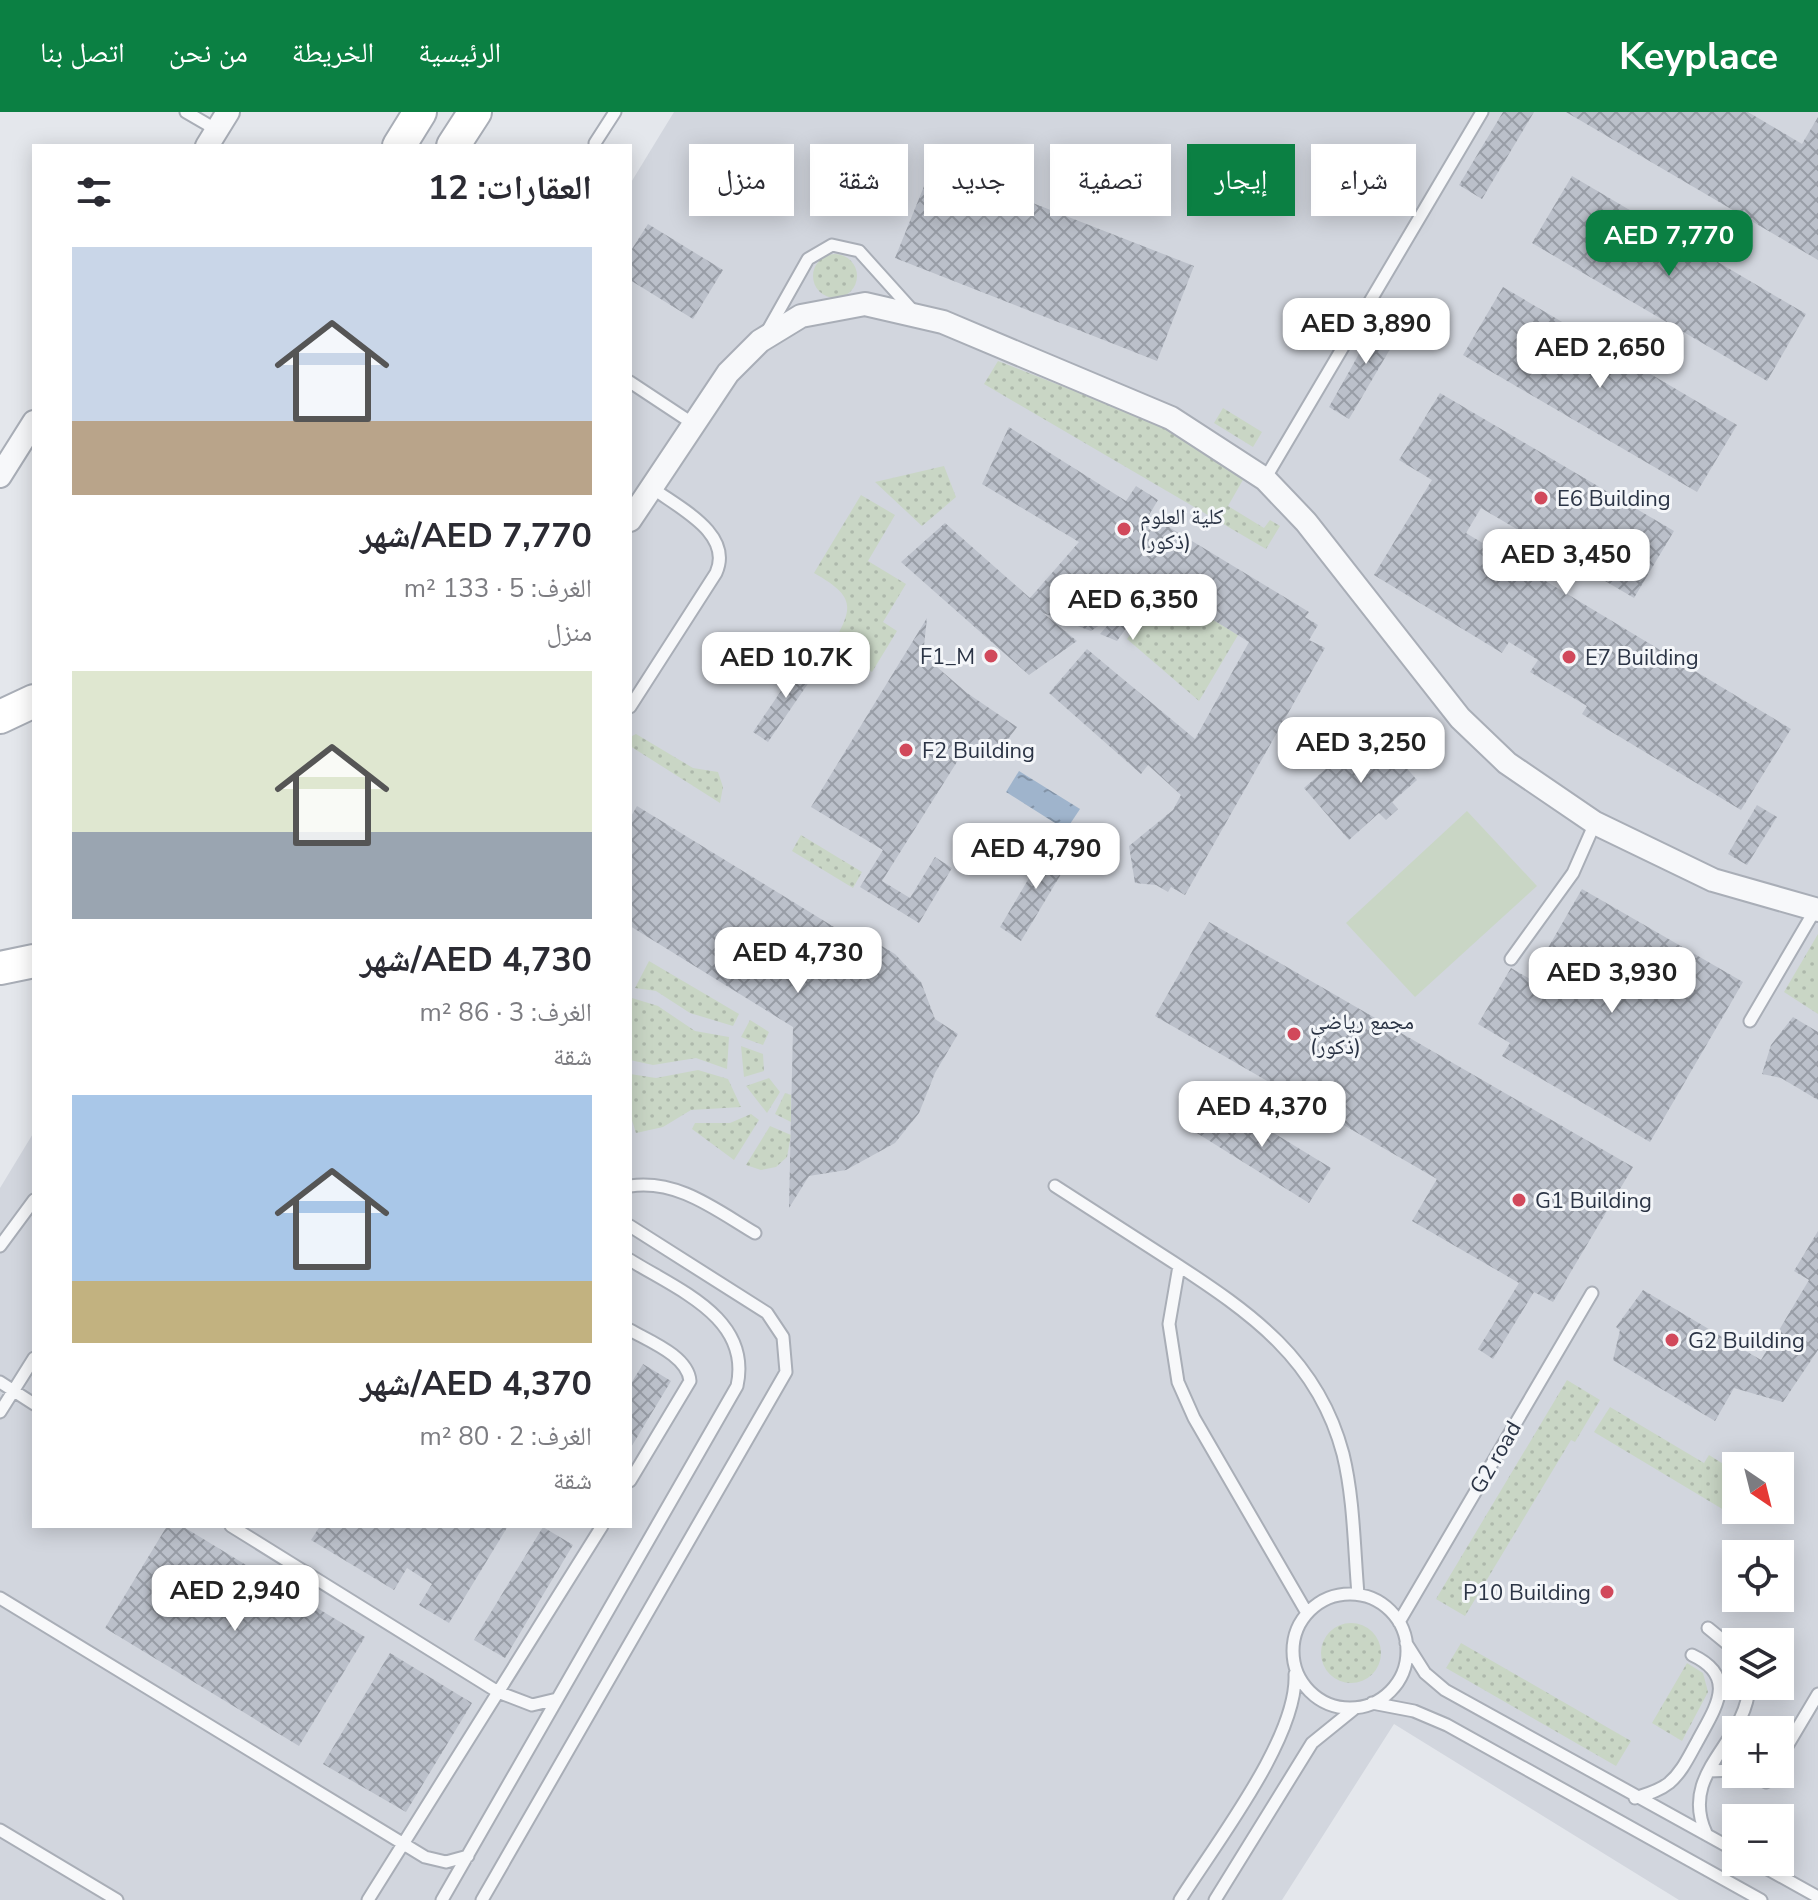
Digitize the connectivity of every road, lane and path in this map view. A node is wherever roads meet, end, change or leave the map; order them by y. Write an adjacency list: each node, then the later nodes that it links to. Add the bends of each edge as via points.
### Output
1 (186, 112): 6 (lane)
2 (420, 112): 8 (main road)
3 (475, 112): 9 (main road)
4 (615, 112): 7 (lane)
5 (1482, 112): 16 (lane)
6 (217, 129)
7 (595, 143)
8 (400, 144)
9 (454, 144)
10 (916, 314): 11 (street, via 865,304 835,308 801,316); 11 (lane, via 859,251 832,245 808,259); 16 (street, via 997,342 1171,418)
11 (760, 341): 13 (street, via 728,373)
12 (632, 383): 13 (lane)
13 (692, 423): 17 (street)
14 (32, 425): 15 (street)
15 (0, 476)
16 (1265, 479): 23 (street, via 1306,522 1460,718 1507,763)
17 (651, 487): 18 (street); 20 (lane, via 711,533 721,557 716,573)
18 (632, 517)
19 (32, 702): 21 (main road)
20 (632, 704)
21 (0, 720): 22 (main road)
22 (32, 729)
23 (1595, 823): 24 (street, via 1713,880); 25 (lane, via 1573,873)
24 (1817, 910): 28 (lane)
25 (1511, 959)
26 (32, 961): 27 (main road)
27 (0, 968)
28 (1750, 1021)
29 (632, 1186): 33 (lane, via 676,1189)
30 (1055, 1186): 36 (lane)
31 (32, 1203): 34 (lane)
32 (632, 1227): 76 (lane, via 767,1313 783,1337 786,1372)
33 (755, 1233)
34 (0, 1246)
35 (632, 1261): 58 (lane, via 722,1321 737,1347 739,1376 733,1395)
36 (1179, 1266): 47 (lane, via 1267,1328 1294,1357 1323,1403 1348,1478); 49 (lane, via 1169,1324 1178,1382)
37 (1592, 1293): 50 (lane, G2 road)
38 (632, 1331): 44 (lane, via 680,1360 690,1381)
39 (32, 1361): 41 (lane)
40 (0, 1382): 41 (lane)
41 (13, 1391): 42 (lane); 43 (lane)
42 (32, 1403)
43 (0, 1412)
44 (632, 1478)
45 (234, 1528): 56 (lane)
46 (597, 1528): 56 (lane)
47 (1358, 1594): 49 (lane, via 1322,1601); 50 (lane, via 1388,1609)
48 (0, 1598): 69 (lane)
49 (1307, 1613): 55 (lane, via 1295,1638)
50 (1399, 1622): 53 (lane)
51 (1708, 1628): 52 (lane)
52 (1722, 1640)
53 (1406, 1643): 60 (lane, via 1395,1685); 65 (lane, via 1425,1673 1445,1690)
54 (1692, 1655): 65 (lane, via 1718,1676 1715,1708 1676,1776)
55 (1294, 1665): 61 (lane, via 1301,1680 1325,1702); 77 (lane, via 1293,1706 1278,1744)
56 (498, 1692): 58 (lane, via 532,1705); 69 (lane)
57 (1818, 1694): 62 (lane)
58 (557, 1699): 70 (lane)
59 (1746, 1700): 63 (lane)
60 (1372, 1703): 61 (lane); 79 (lane, via 1414,1711 1447,1725)
61 (1356, 1707): 78 (lane, via 1312,1743)
62 (1794, 1734)
63 (1709, 1771): 64 (lane); 67 (lane, via 1697,1804)
64 (1722, 1771)
65 (1635, 1798): 67 (lane)
66 (0, 1830): 73 (lane)
67 (1706, 1834): 68 (lane)
68 (1722, 1843)
69 (402, 1844): 70 (lane, via 435,1861); 74 (lane)
70 (468, 1856): 75 (lane)
71 (1780, 1876): 72 (lane)
72 (1818, 1897)
73 (117, 1900)
74 (368, 1900)
75 (442, 1900)
76 (482, 1900)
77 (1180, 1900)
78 (1215, 1900)
79 (1761, 1900)

